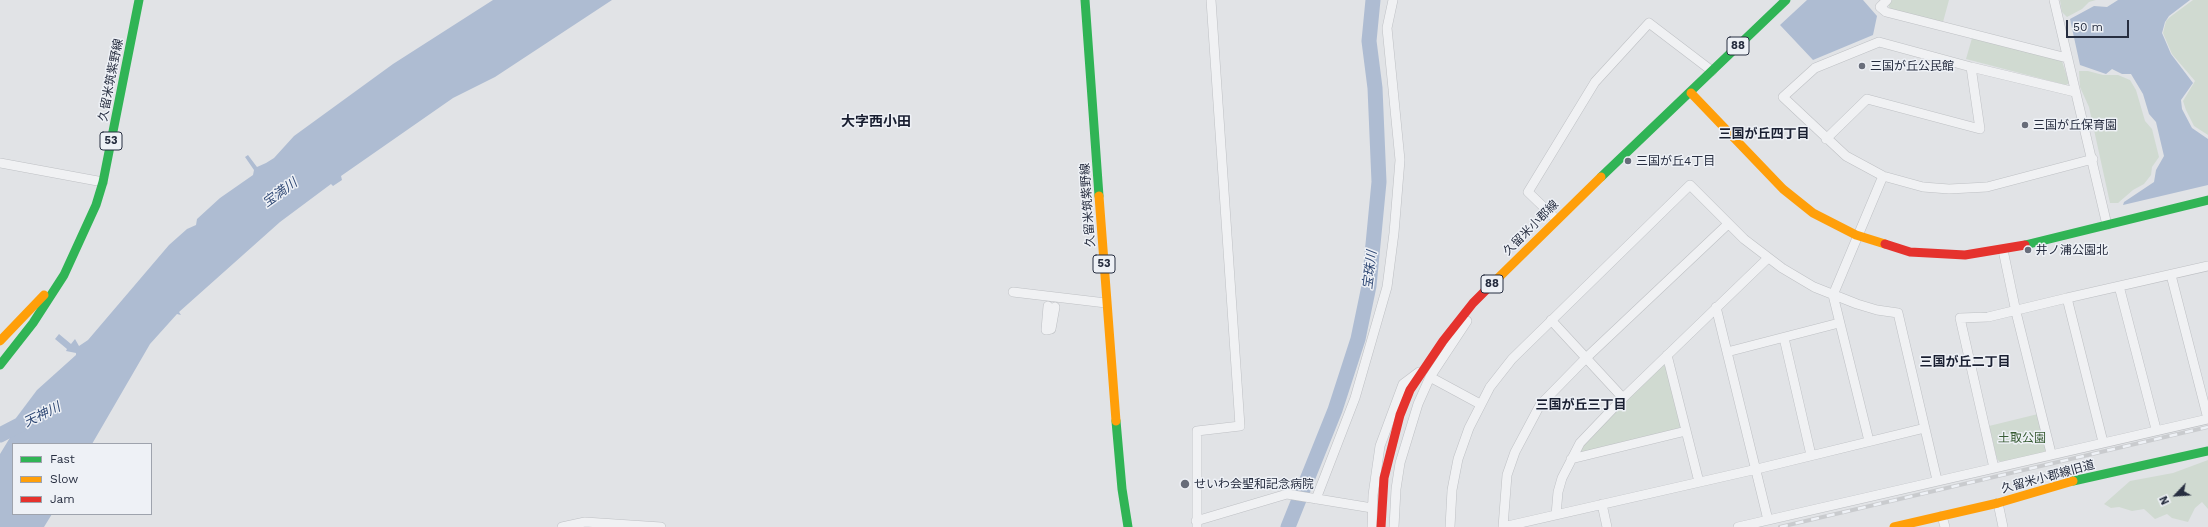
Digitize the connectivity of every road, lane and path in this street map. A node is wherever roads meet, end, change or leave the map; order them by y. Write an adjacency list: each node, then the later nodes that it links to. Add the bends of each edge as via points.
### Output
1 (139, 0): 17 (main road, 久留米筑紫野線 / 53)
2 (1085, 0): 32 (main road, 久留米筑紫野線 / 53)
3 (1211, 0): 70 (street, via 1240,426 1197,431)
4 (1393, 0): 63 (street, via 1388,28 1400,160 1387,287 1355,398)
5 (1786, 0): 10 (main road, 久留米小郡線 / 88)
6 (1888, 0): 8 (street, via 1880,7 1886,12)
7 (2054, 0): 8 (street)
8 (2067, 58): 11 (street)
9 (1971, 67): 11 (street); 13 (street, via 1980,129 1867,99); 13 (street, via 1879,42 1815,68 1783,97)
10 (1712, 71): 12 (main road, 久留米小郡線 / 88); 19 (street, via 1649,23 1596,82 1528,192)
11 (2075, 92): 14 (street)
12 (1691, 93): 19 (main road, 久留米小郡線 / 88); 22 (main road, via 1783,189 1814,213)
13 (1826, 140): 16 (street, via 1846,156)
14 (2093, 159): 16 (street, via 1987,187 1923,187); 21 (street)
15 (0, 163): 17 (street)
16 (1882, 176): 22 (street)
17 (103, 182): 27 (main road, 久留米筑紫野線 / 53, via 84,236)
18 (2208, 200): 21 (main road)
19 (1556, 219): 39 (main road, 久留米小郡線 / 88, via 1473,303)
20 (1728, 224): 24 (street); 35 (street, via 1690,185); 42 (street)
21 (2107, 225): 23 (main road)
22 (1856, 235): 23 (main road, via 1910,252 1965,255); 30 (street)
23 (2004, 250): 34 (street)
24 (1767, 259): 30 (street, via 1814,287); 33 (street)
25 (2208, 266): 26 (street)
26 (2174, 274): 28 (street); 48 (street); 49 (street)
27 (64, 275): 38 (main road, 久留米筑紫野線 / 53); 43 (main road, 久留米筑紫野線 / 53, via 33,323)
28 (2119, 286): 31 (street); 51 (street)
29 (1013, 292): 32 (street, via 1053,302)
30 (1833, 295): 36 (street); 50 (street, via 1877,310 1898,313)
31 (2067, 298): 34 (street); 54 (street)
32 (1106, 303): 74 (main road, 久留米筑紫野線 / 53, via 1122,489)
33 (1716, 307): 40 (street); 41 (street)
34 (2016, 312): 56 (street); 59 (street, via 1960,318)
35 (1551, 320): 42 (street); 47 (street, via 1512,359)
36 (1839, 323): 37 (street); 53 (street)
37 (1784, 338): 40 (street); 57 (street)
38 (0, 342)
39 (1446, 343): 44 (main road, 久留米小郡線 / 88); 45 (street)
40 (1727, 352): 60 (street)
41 (1667, 355): 46 (street); 52 (street)
42 (1586, 358): 46 (street); 67 (street, via 1540,405 1515,452 1507,475 1503,527)
43 (0, 364)
44 (1424, 367): 66 (street, via 1403,384 1392,410 1380,446); 76 (main road, 久留米小郡線 / 88, via 1410,390 1390,448 1384,478)
45 (1430, 376): 47 (street); 77 (street, via 1418,404 1400,463)
46 (1623, 398): 58 (street, via 1580,443)
47 (1480, 404): 78 (street, via 1458,459 1452,490)
48 (2208, 409)
49 (2208, 419): 51 (street)
50 (1925, 428): 53 (street); 61 (street)
51 (2156, 429): 54 (street)
52 (1686, 431): 58 (street); 62 (street)
53 (1869, 441): 57 (street)
54 (2103, 442): 56 (street)
55 (2208, 451): 64 (main road, 久留米小郡線旧道, via 2051,486)
56 (2051, 453): 59 (street)
57 (1811, 455): 60 (street)
58 (1571, 459): 67 (street, via 1558,492)
59 (1994, 468): 61 (street)
60 (1756, 469): 62 (street); 69 (street)
61 (1937, 480): 69 (street)
62 (1699, 482): 65 (street)
63 (1313, 499): 66 (street); 70 (street, via 1292,494)
64 (1998, 503): 68 (main road, 久留米小郡線旧道); 83 (street)
65 (1602, 504): 67 (street); 79 (street)
66 (1372, 508): 75 (street)
67 (1556, 515)
68 (1942, 516): 81 (main road, 久留米小郡線旧道); 82 (street)
69 (1768, 520): 80 (street)
70 (1196, 524)
71 (619, 525): 72 (street, via 585,522); 73 (street)
72 (562, 527)
73 (661, 527)
74 (1128, 527)
75 (1372, 527)
76 (1381, 527)
77 (1394, 527)
78 (1450, 527)
79 (1607, 527)
80 (1738, 527)
81 (1894, 527)
82 (1945, 527)
83 (2003, 527)

